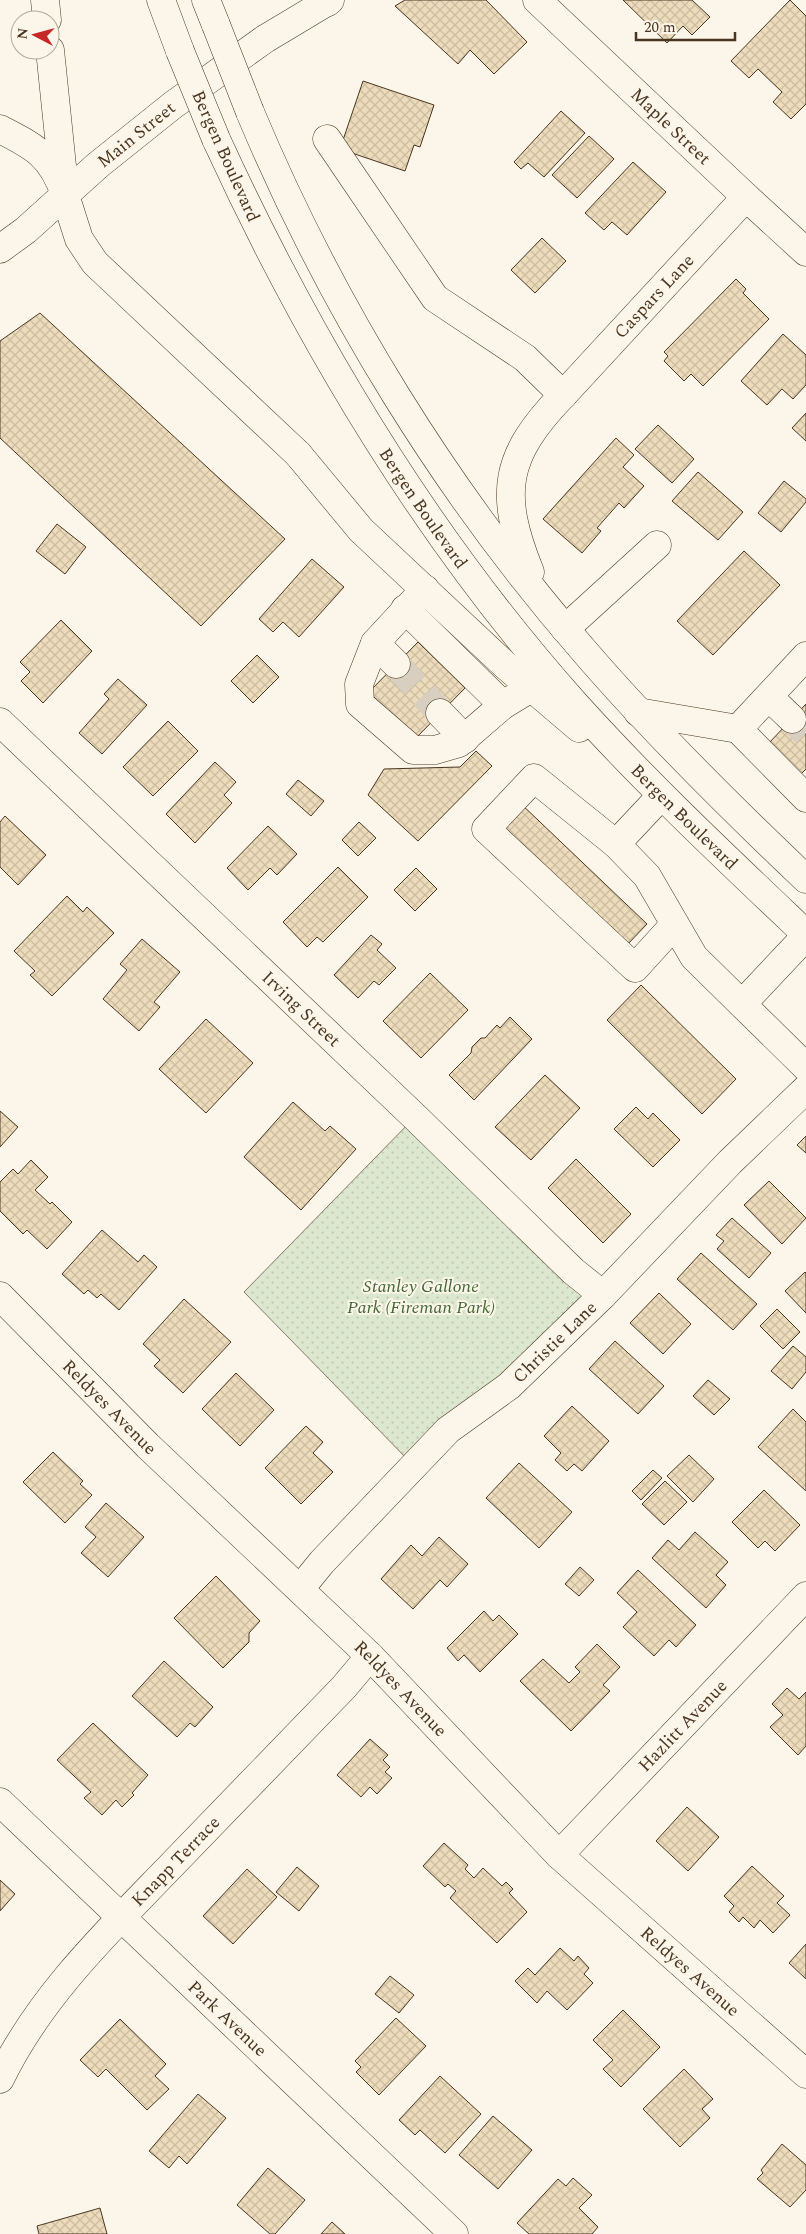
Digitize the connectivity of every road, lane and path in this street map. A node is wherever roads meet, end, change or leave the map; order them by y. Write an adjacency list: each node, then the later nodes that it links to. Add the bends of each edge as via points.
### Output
1 (161, 0): 30 (main road, Bergen Boulevard, bridge, via 216,139 270,252 354,403 459,560 573,702)
2 (537, 0): 9 (main road, Maple Street)
3 (328, 1): 8 (main road, Main Street, via 219,70 131,137)
4 (211, 12): 15 (main road, bridge, via 250,112 289,199 374,357 462,492)
5 (51, 60): 8 (main road)
6 (0, 129): 8 (main road, via 47,159)
7 (328, 139): 12 (main road, via 435,298 525,358)
8 (65, 195): 10 (main road, Main Street); 14 (main road, via 79,239 95,263 298,454 361,530)
9 (746, 197): 11 (main road, Maple Street); 12 (main road, Caspars Lane)
10 (0, 249)
11 (806, 252)
12 (563, 394): 15 (main road, Caspars Lane, via 523,443 516,458 511,491 518,538)
13 (657, 545): 17 (main road)
14 (425, 589): 16 (main road); 21 (main road)
15 (546, 605): 17 (main road)
16 (405, 609): 18 (main road); 23 (main road)
17 (566, 629): 24 (main road)
18 (375, 643): 19 (main road); 29 (main road, via 359,684 360,704 413,750 435,750)
19 (396, 664)
20 (804, 664): 22 (main road)
21 (531, 688): 23 (main road); 30 (main road)
22 (768, 697): 26 (main road); 28 (main road)
23 (503, 705): 29 (main road)
24 (638, 712): 28 (main road); 33 (main road)
25 (440, 713): 29 (main road)
26 (792, 719)
27 (0, 722): 40 (main road, Irving Street, via 408,1110 573,1272)
28 (738, 729): 31 (main road)
29 (465, 739)
30 (661, 796): 32 (main road); 35 (main road, Bergen Boulevard)
31 (806, 798)
32 (616, 844): 34 (main road, via 647,876); 34 (main road, via 534,778 486,829 635,968)
33 (806, 879)
34 (675, 924): 36 (main road, via 694,957)
35 (806, 935): 36 (main road)
36 (742, 1004): 37 (main road)
37 (806, 1067)
38 (806, 1089): 40 (main road, Christie Lane, via 730,1162)
39 (0, 1296): 41 (main road, Reldyes Avenue, via 148,1446)
40 (603, 1296): 41 (main road, Christie Lane, via 509,1386 448,1430)
41 (300, 1589): 43 (main road, Reldyes Avenue)
42 (806, 1596): 45 (main road, Hazlitt Avenue)
43 (370, 1656): 45 (main road, Reldyes Avenue); 46 (main road, Knapp Terrace, via 344,1687)
44 (0, 1802): 46 (main road, Park Avenue)
45 (559, 1855): 47 (main road, Reldyes Avenue)
46 (119, 1917): 48 (main road, Knapp Terrace, via 43,2007); 49 (main road, Park Avenue)
47 (806, 2074)
48 (0, 2079)
49 (454, 2234)

